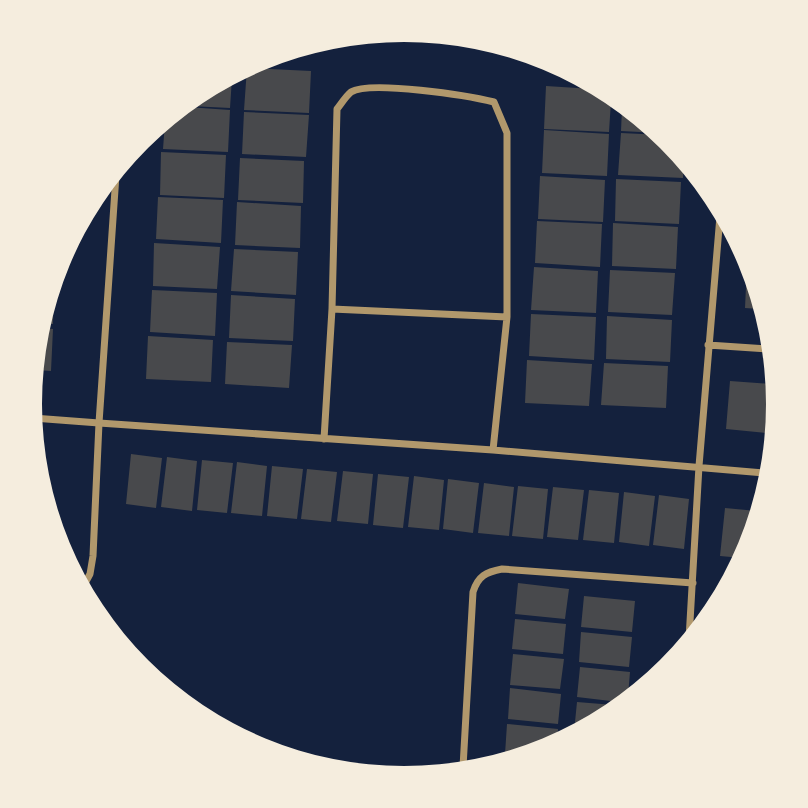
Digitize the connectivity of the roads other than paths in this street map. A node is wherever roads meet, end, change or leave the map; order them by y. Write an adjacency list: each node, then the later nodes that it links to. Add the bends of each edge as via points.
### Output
1 (115, 186): 8 (street)
2 (719, 225): 5 (street)
3 (332, 309): 4 (street); 4 (street, via 337,109 349,93 379,87 494,102 507,133); 9 (street)
4 (507, 317): 10 (street)
5 (708, 345): 6 (street); 11 (street)
6 (762, 349)
7 (43, 419): 8 (street)
8 (99, 423): 9 (street); 13 (street, via 93,556)
9 (324, 439): 10 (street)
10 (493, 450): 11 (street)
11 (699, 466): 12 (street); 14 (street)
12 (759, 472)
13 (87, 579)
14 (693, 583): 15 (street); 16 (street, via 502,569 477,579)
15 (689, 626)
16 (463, 761)

